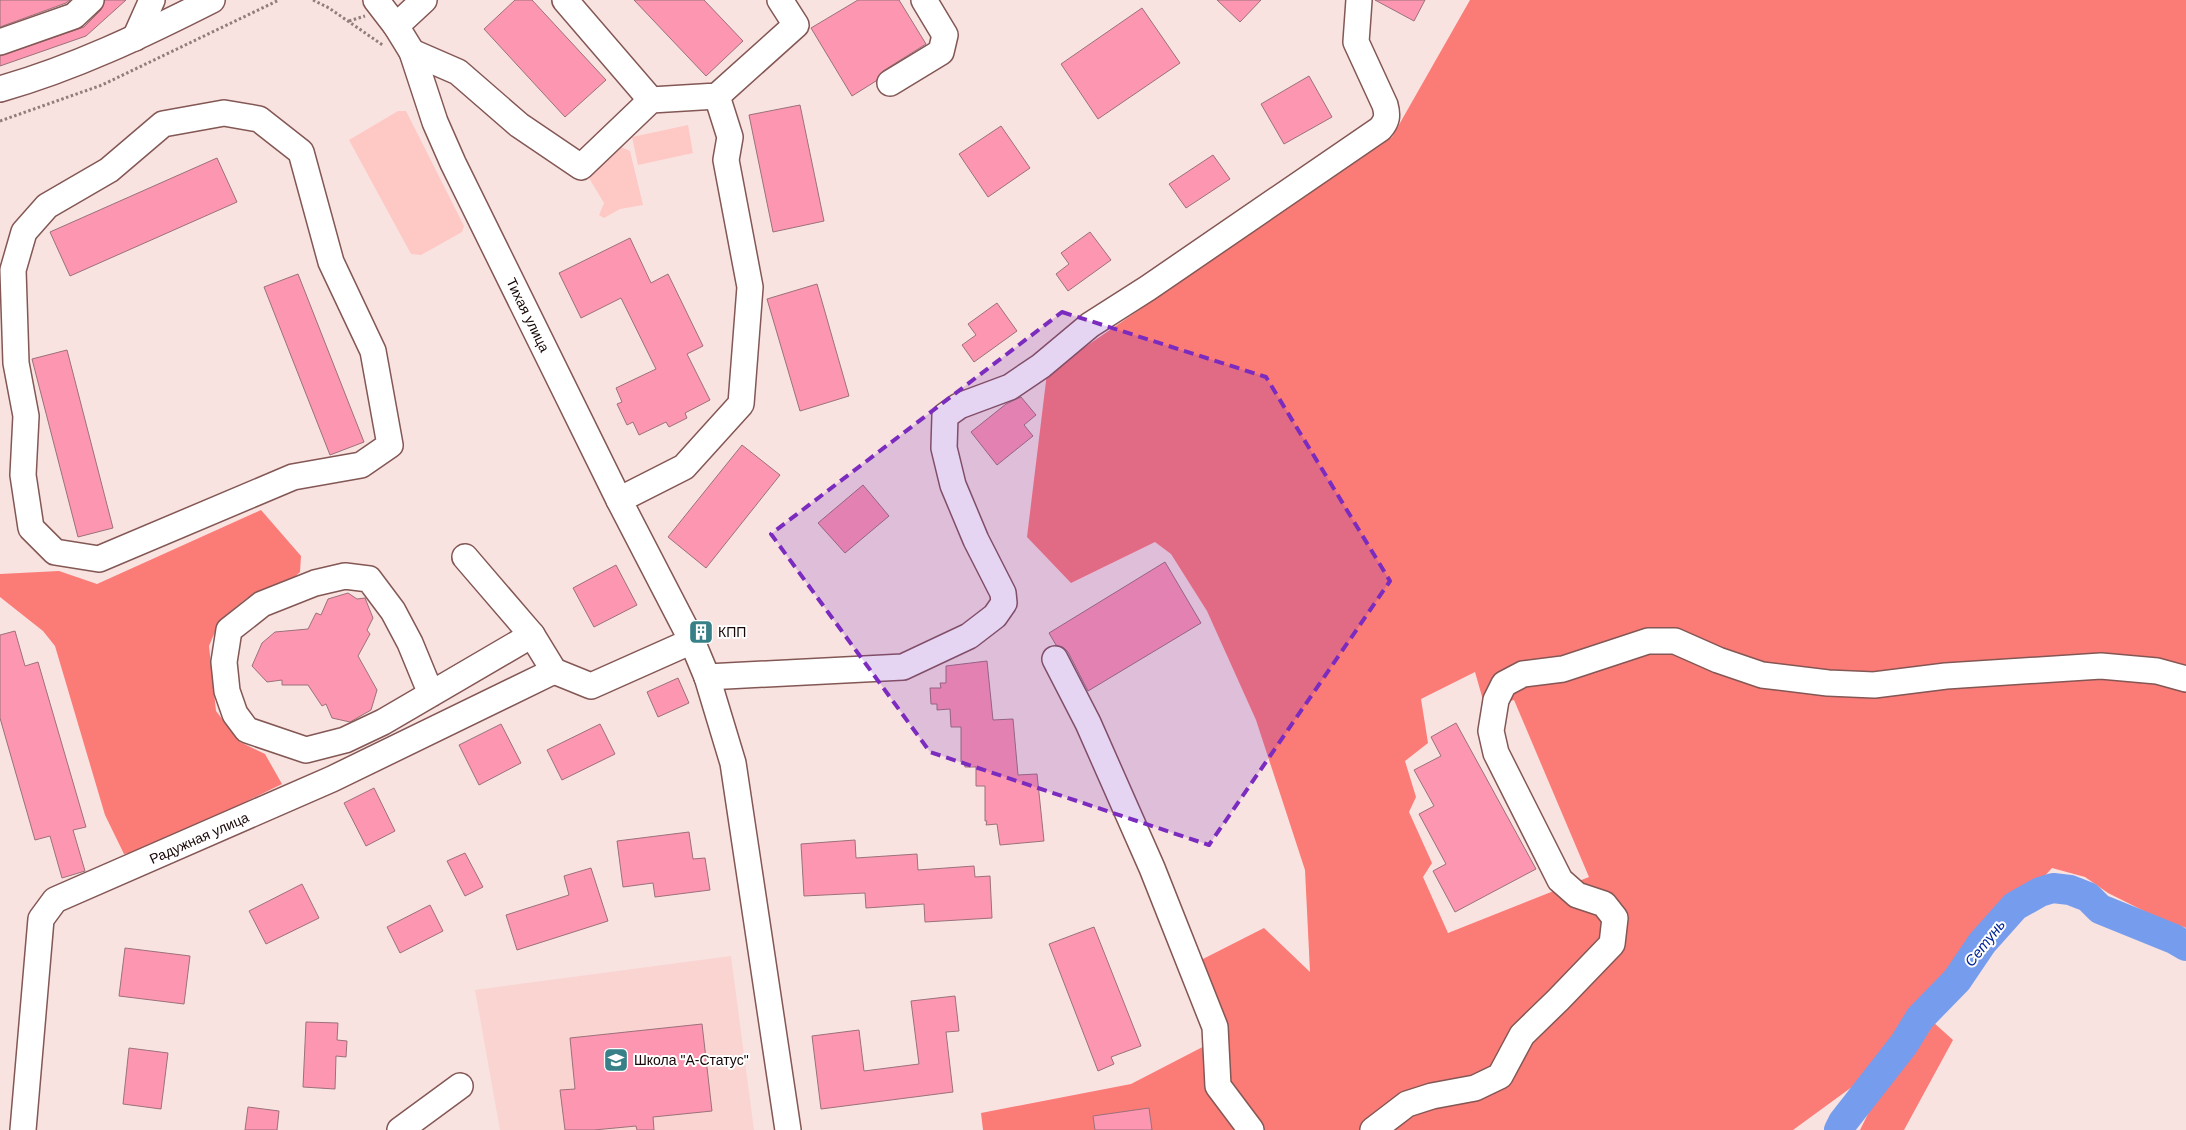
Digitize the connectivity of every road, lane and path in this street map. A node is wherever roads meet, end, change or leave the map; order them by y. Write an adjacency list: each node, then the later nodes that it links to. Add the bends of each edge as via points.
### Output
1 (91, 0): 14 (street, via 74,16)
2 (212, 0): 13 (street)
3 (279, 0): 20 (path, via 102,85)
4 (313, 0): 12 (path)
5 (376, 0): 12 (street, Тихая улица)
6 (424, 0): 12 (street)
7 (565, 0): 19 (street)
8 (780, 0): 18 (street, via 796,25)
9 (924, 0): 16 (street, via 945,35 940,52)
10 (1359, 0): 28 (street, via 1356,42 1388,115 1380,129 1090,325 1018,382 959,406 945,416 944,448 953,484 1003,593 1004,603 996,616 969,636 903,667)
11 (145, 4): 13 (street)
12 (390, 36): 15 (street, Тихая улица)
13 (135, 38): 17 (street)
14 (0, 42)
15 (412, 52): 19 (street, via 458,72 519,125 581,167); 22 (street, Тихая улица, via 435,122 453,163)
16 (890, 83)
17 (0, 90)
18 (717, 96): 19 (street); 22 (street, via 730,137 726,160 750,287 741,404 684,467)
19 (651, 100)
20 (0, 121)
21 (8, 365): 21 (street, via 26,416 23,475 31,528 55,552 99,559 293,477 361,465 390,445 373,351 331,262 301,152 259,119 224,113 163,124 109,170 47,206 24,232 14,270)
22 (619, 500): 25 (street, Тихая улица)
23 (465, 557): 24 (street)
24 (532, 635): 27 (street); 30 (street)
25 (689, 635): 27 (street, via 591,686); 28 (street, Тихая улица)
26 (1055, 659): 35 (street, via 1088,723 1152,868 1215,1027 1218,1086)
27 (554, 671): 32 (street, Радужная улица, via 332,779 55,900 40,920)
28 (707, 678): 34 (street, Тихая улица, via 733,763)
29 (2186, 679): 36 (street, via 2158,671 2101,666 1874,684 1828,683 1762,675 1675,641 1648,641 1563,669 1523,674 1504,684 1496,700 1491,731 1496,753 1560,880 1577,895 1604,904 1614,918 1612,944 1522,1035 1500,1076 1475,1088 1406,1104)
30 (431, 694): 30 (street, via 345,740 306,750 271,739 247,730 235,714 227,691 224,662 229,630 262,604 315,584 345,576 369,579 410,643)
31 (460, 1086): 33 (street)
32 (23, 1130)
33 (400, 1130)
34 (788, 1130)
35 (1251, 1130)
36 (1373, 1130)

